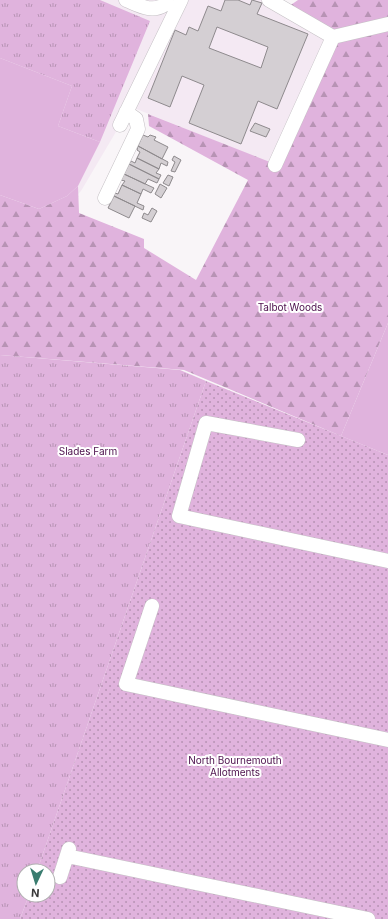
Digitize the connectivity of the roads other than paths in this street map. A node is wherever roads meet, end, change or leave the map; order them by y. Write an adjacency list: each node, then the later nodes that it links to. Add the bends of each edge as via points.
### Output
1 (126, 0): 2 (lane, via 151,10 164,5)
2 (166, 0)
3 (181, 0): 8 (lane, via 123,118 136,119 138,129)
4 (269, 0): 6 (lane)
5 (388, 24): 6 (lane)
6 (333, 37): 7 (lane)
7 (274, 165)
8 (105, 198)
9 (298, 440): 10 (lane, via 206,423 179,516)
10 (388, 561)
11 (152, 606): 12 (lane, via 126,684)
12 (388, 740)
13 (60, 877): 14 (lane, via 68,852)
14 (368, 919)

